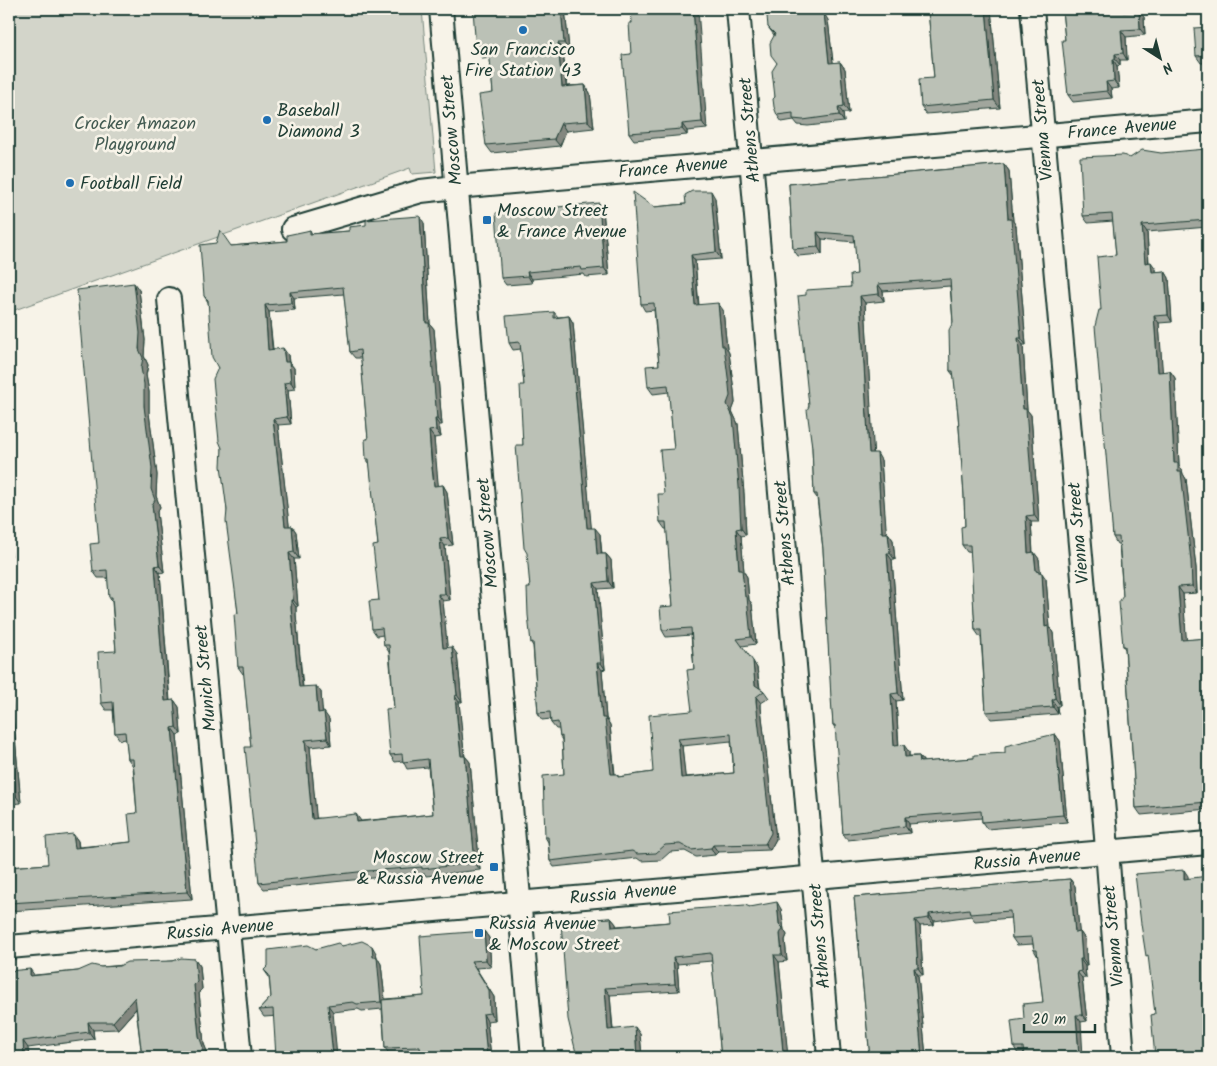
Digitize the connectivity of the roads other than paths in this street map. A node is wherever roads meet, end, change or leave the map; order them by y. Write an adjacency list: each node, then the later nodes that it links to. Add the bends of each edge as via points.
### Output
1 (441, 9): 7 (street, Moscow Street)
2 (738, 9): 6 (street, Athens Street)
3 (1032, 9): 5 (street, Vienna Street)
4 (1208, 121): 5 (street, France Avenue)
5 (1042, 135): 6 (street, France Avenue); 11 (street, Vienna Street)
6 (751, 160): 7 (street, France Avenue); 12 (street, Athens Street)
7 (456, 187): 8 (street, France Avenue, via 421,192); 13 (street, Moscow Street)
8 (293, 228)
9 (169, 299): 14 (street, Munich Street)
10 (1208, 843): 11 (street, Russia Avenue)
11 (1106, 852): 12 (street, Russia Avenue); 19 (street, Vienna Street)
12 (814, 876): 13 (street, Russia Avenue); 18 (street, Athens Street)
13 (519, 903): 14 (street, Russia Avenue); 17 (street, Moscow Street)
14 (228, 929): 15 (street, Russia Avenue); 16 (street, Munich Street)
15 (9, 947)
16 (240, 1057)
17 (533, 1057)
18 (829, 1057)
19 (1123, 1057)

